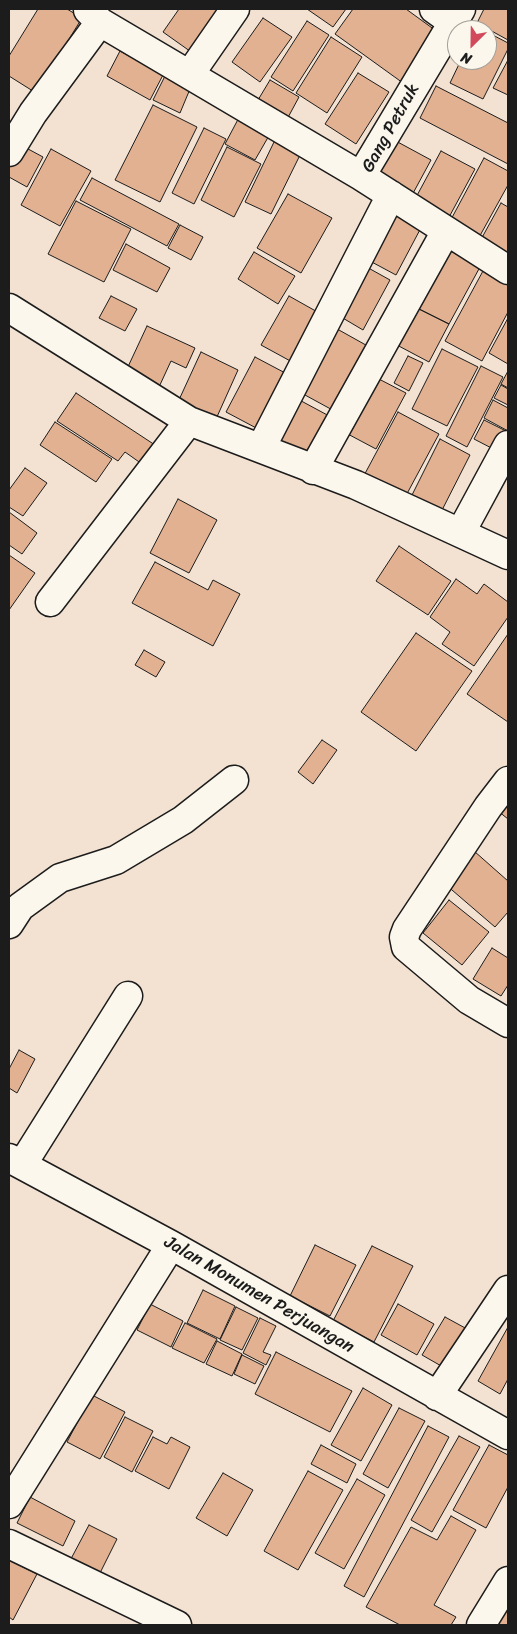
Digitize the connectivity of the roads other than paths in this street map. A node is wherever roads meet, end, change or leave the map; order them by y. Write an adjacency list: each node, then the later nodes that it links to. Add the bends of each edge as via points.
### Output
1 (235, 9): 4 (street)
2 (449, 13): 6 (street, Gang Petruk)
3 (93, 16): 4 (street); 5 (street)
4 (190, 74): 6 (street)
5 (9, 152)
6 (361, 176): 7 (street, Gang Petruk)
7 (391, 195): 8 (street, Gang Petruk); 13 (street)
8 (446, 231): 9 (street, Gang Petruk); 14 (street)
9 (508, 270)
10 (9, 308): 11 (street)
11 (189, 421): 13 (street); 17 (street)
12 (508, 445): 15 (street)
13 (261, 448): 14 (street)
14 (313, 470): 15 (street, via 356,485)
15 (460, 532): 16 (street)
16 (508, 554)
17 (50, 602)
18 (234, 780): 20 (street, via 183,820 116,860 60,878 20,907)
19 (508, 782): 22 (street, via 488,807 404,937 406,947 469,1000)
20 (9, 924)
21 (128, 996): 23 (street)
22 (508, 1023)
23 (15, 1161): 24 (street, Jalan Monumen Perjuangan)
24 (171, 1245): 26 (street, Jalan Monumen Perjuangan); 28 (street)
25 (508, 1290): 26 (street)
26 (437, 1396): 27 (street, Jalan Monumen Perjuangan)
27 (508, 1435)
28 (9, 1504)
29 (9, 1544): 31 (street)
30 (508, 1580): 32 (street)
31 (177, 1625)
32 (481, 1625)

